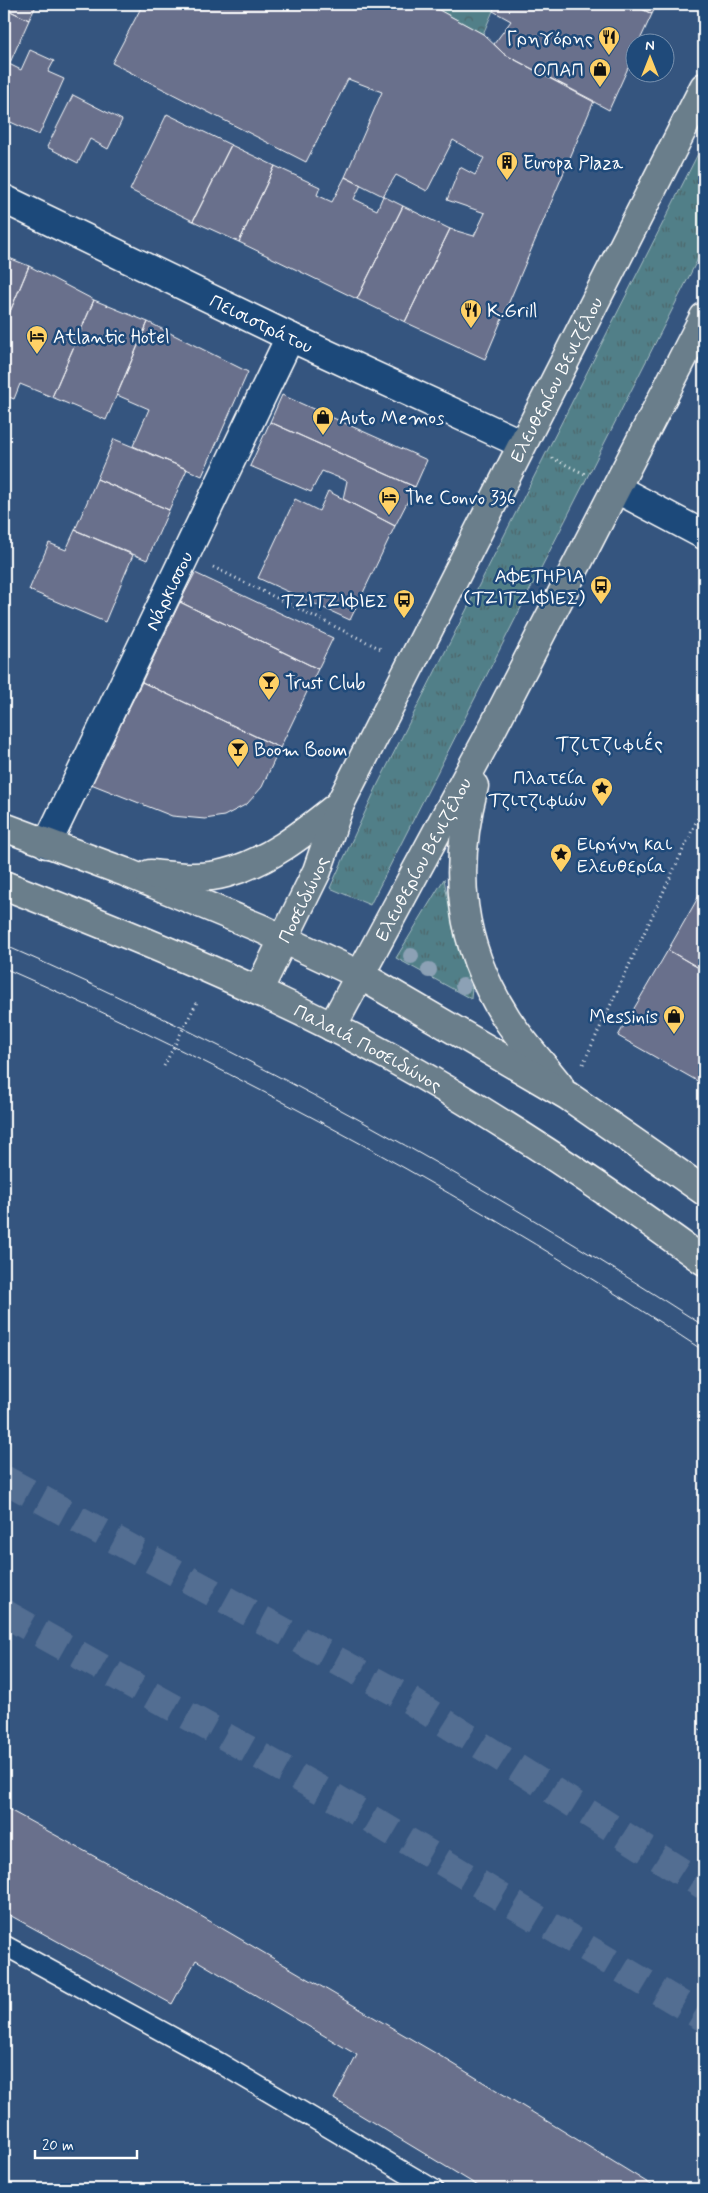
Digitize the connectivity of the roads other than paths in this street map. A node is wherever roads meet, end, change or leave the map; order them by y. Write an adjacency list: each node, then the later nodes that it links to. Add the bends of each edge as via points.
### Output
1 (704, 87): 5 (main road, Ελευθερίου Βενιζέλου)
2 (4, 199): 4 (street, Πεισιστράτου)
3 (704, 317): 6 (main road, Ελευθερίου Βενιζέλου)
4 (290, 337): 5 (street, Πεισιστράτου); 11 (street, Νάρκισσου)
5 (522, 444): 9 (main road, Ελευθερίου Βενιζέλου)
6 (617, 489): 7 (street); 8 (main road, Ελευθερίου Βενιζέλου)
7 (704, 535)
8 (486, 741): 15 (main road, Ελευθερίου Βενιζέλου); 18 (main road, via 465,821 462,902 477,956 508,1019)
9 (340, 804): 12 (main road, via 269,856 225,874 188,877); 14 (main road, Ποσειδώνος, via 317,871)
10 (4, 828): 11 (main road)
11 (47, 844): 12 (main road)
12 (125, 872): 14 (main road)
13 (4, 885): 16 (main road, Παλαιά Ποσειδώνος, via 210,968)
14 (284, 940): 15 (main road); 16 (main road, Ποσειδώνος)
15 (360, 975): 17 (main road, Ελευθερίου Βενιζέλου); 18 (main road)
16 (258, 991): 17 (main road, Παλαιά Ποσειδώνος)
17 (332, 1027): 20 (main road, Παλαιά Ποσειδώνος, via 388,1056 490,1117 580,1174)
18 (568, 1096): 19 (main road)
19 (704, 1191)
20 (704, 1260)
21 (4, 1945): 22 (lane, via 218,2062)
22 (433, 2189)

